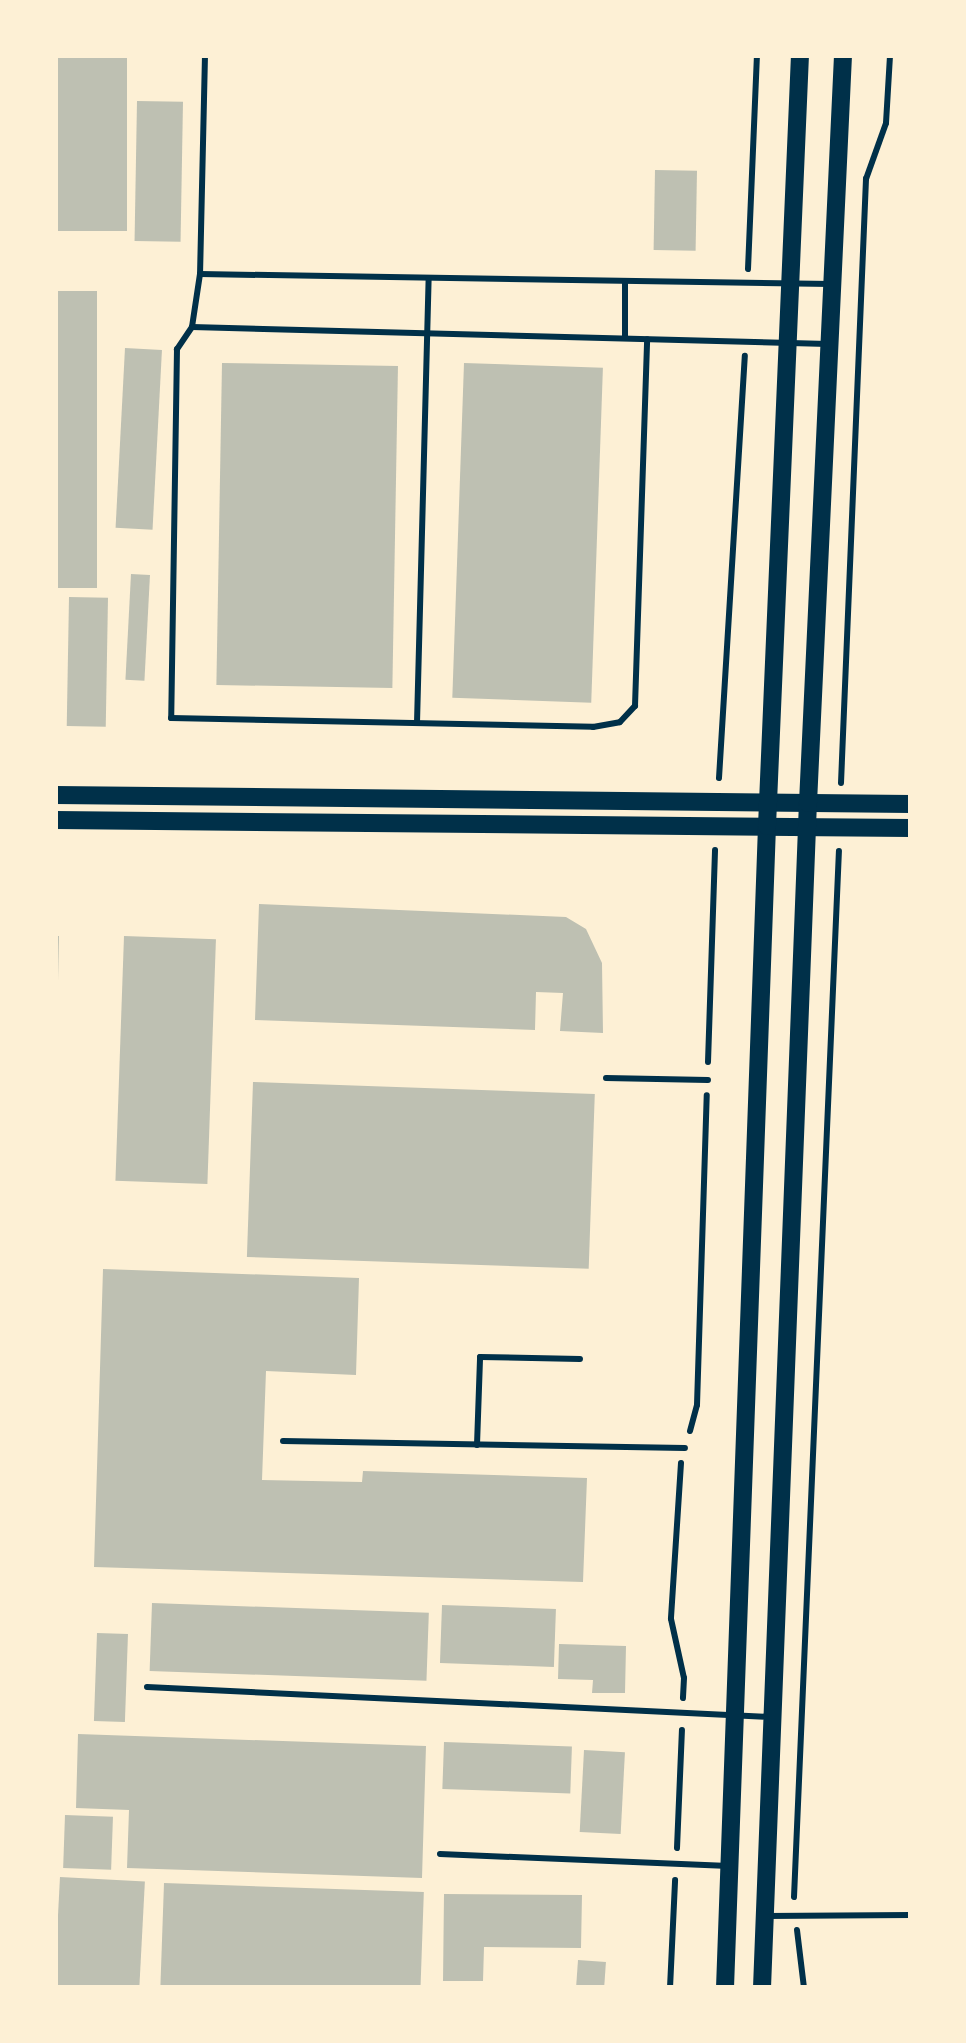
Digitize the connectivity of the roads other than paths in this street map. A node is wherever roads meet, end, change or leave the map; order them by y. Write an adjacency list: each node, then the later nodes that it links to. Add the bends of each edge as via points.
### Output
1 (205, 55): 4 (lane)
2 (800, 55): 7 (street)
3 (843, 55): 8 (street)
4 (200, 274): 5 (lane); 9 (lane)
5 (429, 278): 6 (lane); 10 (lane)
6 (625, 281): 7 (lane); 11 (lane)
7 (790, 284): 8 (lane); 13 (street)
8 (832, 284): 14 (street)
9 (192, 327): 10 (lane); 15 (lane, via 177,348 171,718)
10 (428, 333): 11 (lane); 15 (lane)
11 (625, 338): 12 (lane)
12 (647, 339): 13 (lane); 15 (lane, via 634,706 620,722 593,727)
13 (788, 343): 14 (lane); 18 (street)
14 (830, 344): 17 (street)
15 (417, 723)
16 (55, 795): 18 (street)
17 (808, 802): 18 (street); 19 (street); 22 (street)
18 (768, 803): 21 (street)
19 (911, 804)
20 (55, 820): 21 (street)
21 (766, 826): 22 (street); 31 (street)
22 (807, 826): 23 (street); 32 (street)
23 (911, 828)
24 (606, 1078): 25 (lane)
25 (708, 1080)
26 (580, 1360): 28 (lane, via 480,1357)
27 (284, 1441): 28 (lane)
28 (476, 1444): 29 (lane)
29 (685, 1448)
30 (148, 1688): 31 (lane)
31 (736, 1716): 32 (lane); 34 (street)
32 (773, 1717): 36 (street)
33 (440, 1854): 34 (lane)
34 (730, 1866): 37 (street)
35 (911, 1915): 36 (lane)
36 (765, 1916): 38 (street)
37 (725, 1988)
38 (762, 1988)

